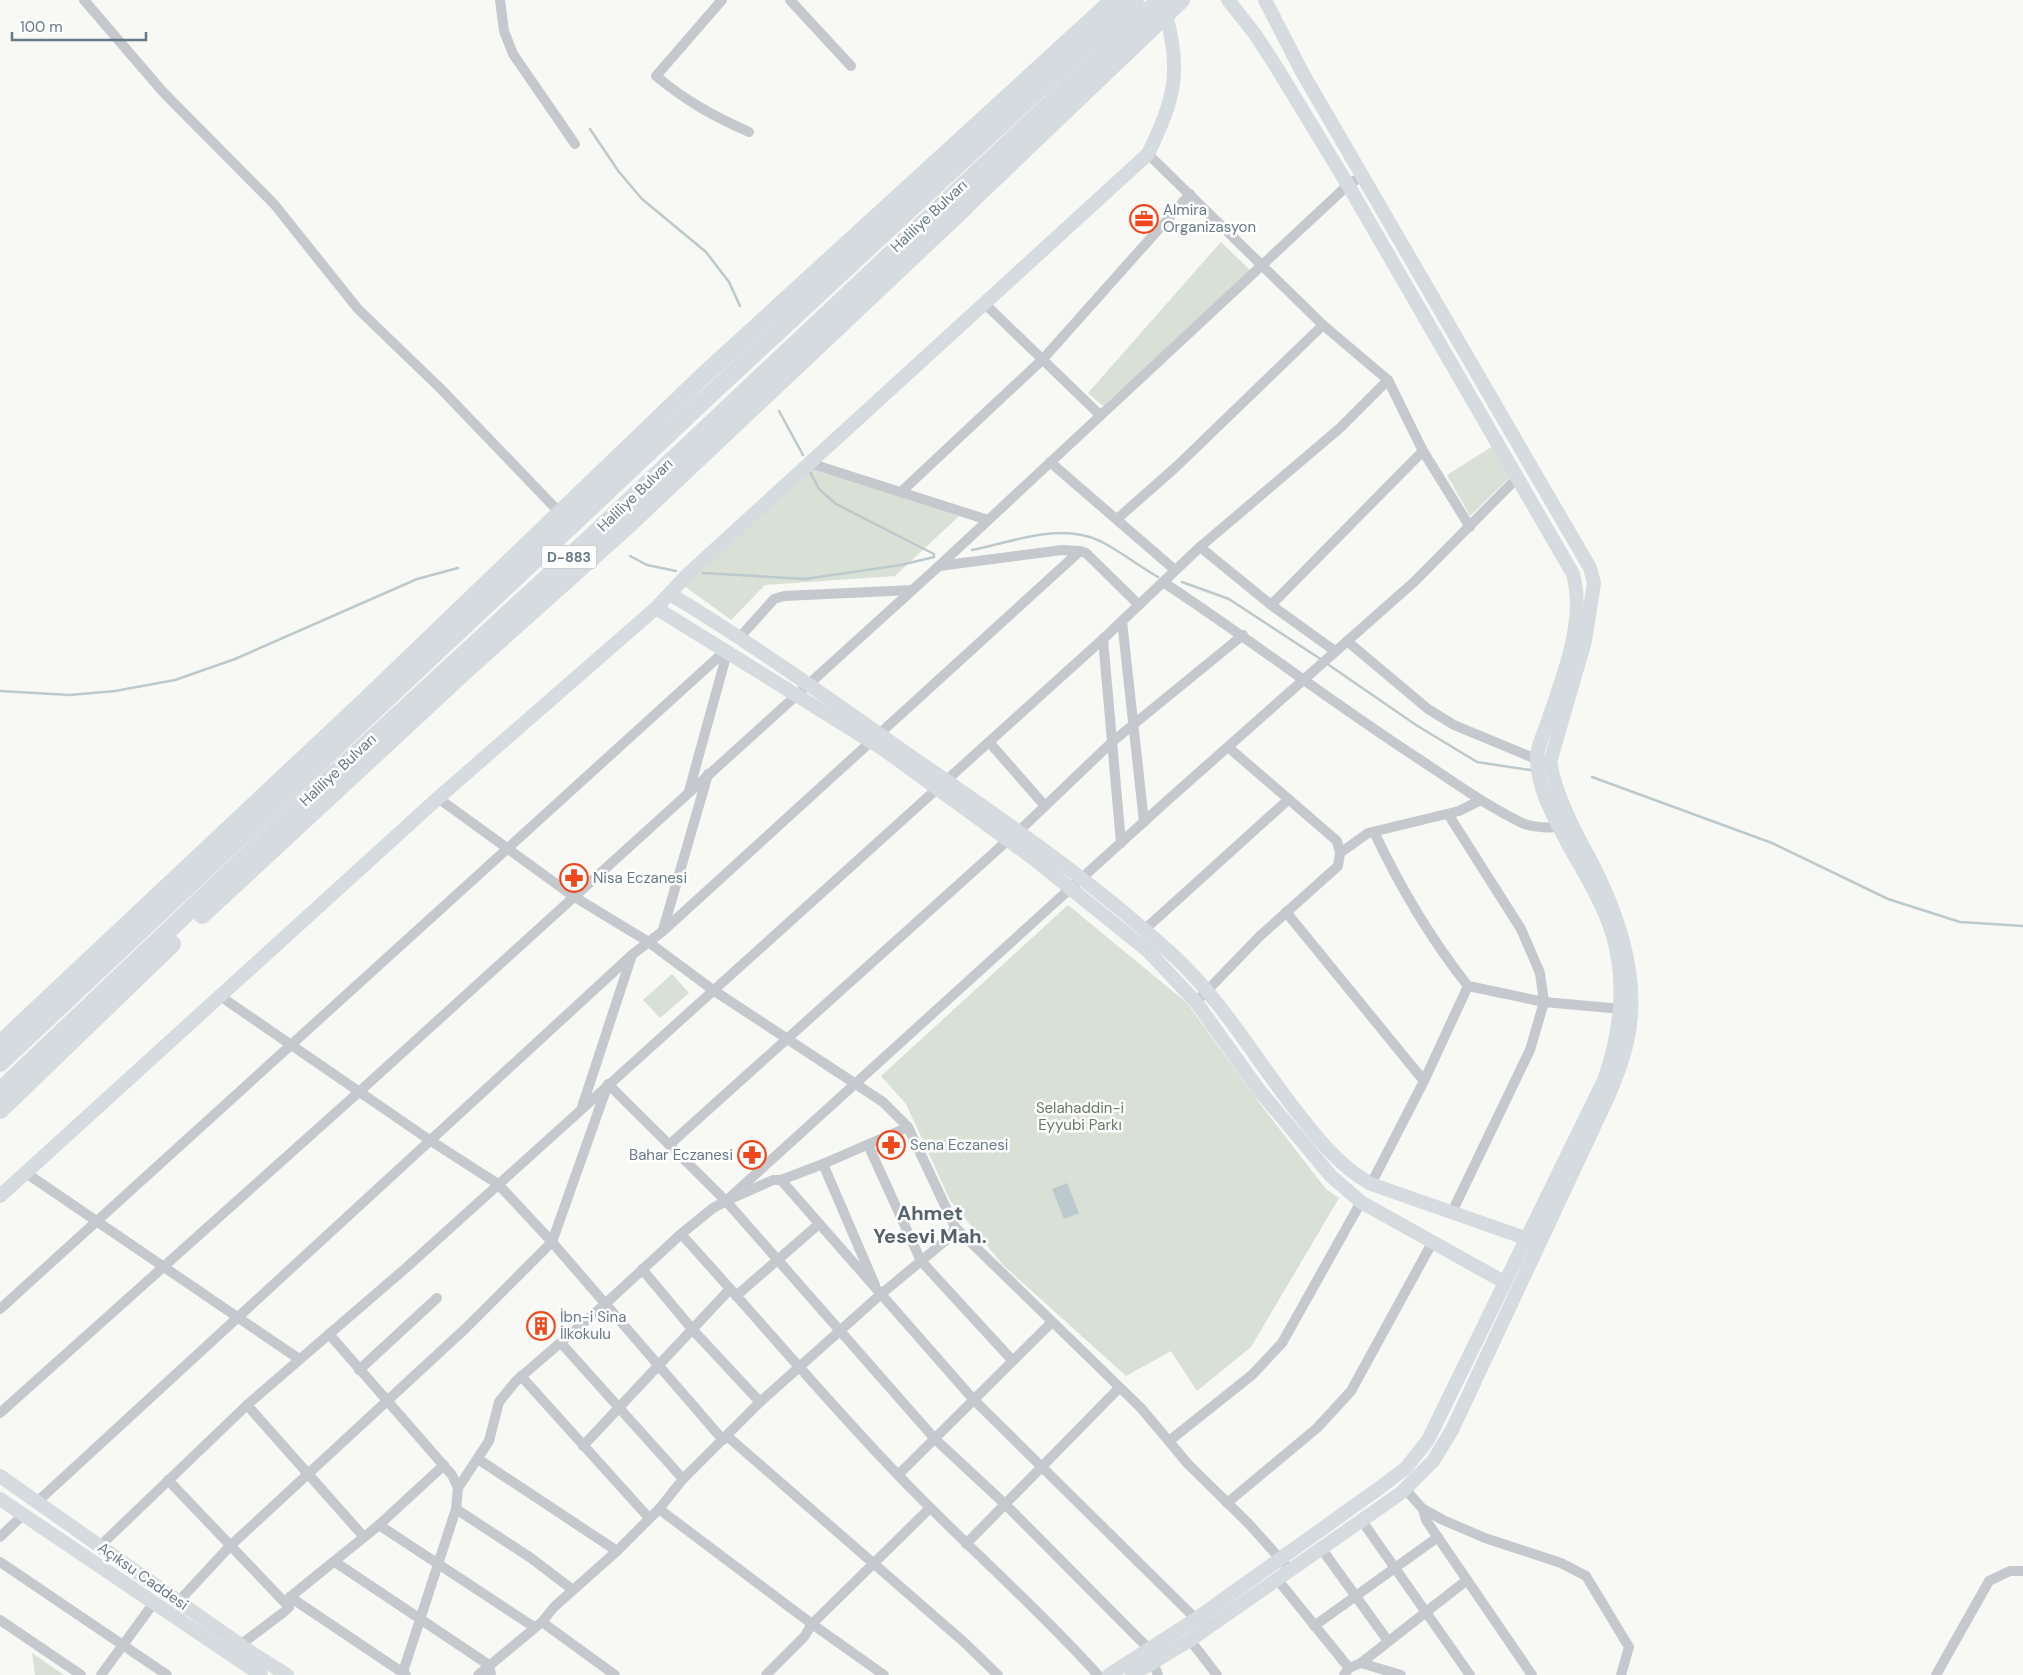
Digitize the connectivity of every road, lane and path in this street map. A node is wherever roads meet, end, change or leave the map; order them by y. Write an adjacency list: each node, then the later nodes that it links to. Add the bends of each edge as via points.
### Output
1 (84, 0): 32 (street, via 163,92 274,204 358,309)
2 (500, 0): 12 (street, via 504,31 512,54)
3 (722, 0): 11 (street, via 656,76 685,100)
4 (790, 0): 10 (street)
5 (1181, 0): 9 (highway)
6 (1228, 0): 15 (main road, via 1255,34)
7 (1265, 0): 14 (main road)
8 (1128, 7): 9 (highway, Haliliye Bulvarı / D-883); 18 (highway); 21 (highway, Haliliye Bulvarı / D-883); 23 (highway, Haliliye Bulvarı / D-883)
9 (1163, 7): 13 (main road, via 1175,54 1173,90); 17 (highway, via 1082,93)
10 (851, 66)
11 (749, 132)
12 (575, 144)
13 (1148, 154): 16 (street); 20 (main road)
14 (1362, 176): 15 (street); 169 (main road, via 1590,568 1594,583 1585,642 1550,762 1564,808 1616,916 1629,968 1631,1007 1626,1046 1608,1096 1452,1430 1433,1461)
15 (1348, 185): 19 (street); 30 (main road)
16 (1190, 194): 19 (street); 24 (street)
17 (966, 206): 23 (highway); 56 (highway, via 627,526)
18 (889, 208): 21 (highway); 32 (highway, via 703,376)
19 (1263, 264): 22 (street); 26 (street)
20 (985, 304): 24 (street); 29 (main road)
21 (798, 314): 35 (highway, Haliliye Bulvarı / D-883)
22 (1324, 325): 25 (street); 33 (street)
23 (809, 332): 37 (highway, Haliliye Bulvarı / D-883)
24 (1043, 360): 26 (street); 31 (street)
25 (1388, 380): 27 (street); 38 (street, via 1340,428)
26 (1100, 415): 28 (street)
27 (1424, 451): 36 (street); 46 (street)
28 (1050, 462): 33 (street); 34 (street)
29 (809, 463): 31 (street); 44 (main road)
30 (1518, 478): 36 (street); 65 (main road, via 1573,574 1578,601 1566,663)
31 (901, 492): 34 (street)
32 (560, 513): 53 (highway)
33 (1117, 519): 41 (street)
34 (988, 520): 40 (street)
35 (576, 523): 53 (highway); 99 (highway, Haliliye Bulvarı / D-883)
36 (1470, 527): 52 (street)
37 (591, 536): 56 (highway); 103 (highway, Haliliye Bulvarı / D-883, via 309,797)
38 (1200, 547): 41 (street); 46 (street)
39 (1080, 551): 40 (street, via 1062,550); 45 (street, via 1086,553); 61 (street)
40 (940, 566): 43 (street)
41 (1175, 570): 42 (street)
42 (1163, 582): 45 (street); 49 (street)
43 (912, 590): 50 (street, via 784,596 774,599); 58 (street)
44 (670, 594): 47 (main road); 50 (main road)
45 (1138, 605): 48 (street)
46 (1271, 605): 55 (street)
47 (656, 608): 54 (main road); 69 (main road)
48 (1122, 621): 51 (street); 60 (street)
49 (1243, 635): 57 (street); 60 (street)
50 (740, 637): 58 (main road)
51 (1103, 639): 62 (street); 63 (street)
52 (1347, 641): 55 (street); 65 (street, via 1428,709 1454,725)
53 (424, 644): 97 (highway)
54 (726, 652): 59 (main road); 68 (street); 79 (street)
55 (1332, 654): 57 (street)
56 (465, 671): 106 (highway, via 195,921)
57 (1301, 680): 64 (street); 71 (street)
58 (807, 684): 59 (street); 61 (main road)
59 (798, 694): 61 (main road); 66 (street)
60 (1133, 725): 63 (street); 74 (street)
61 (875, 737): 67 (main road); 86 (street)
62 (988, 742): 67 (street); 72 (street)
63 (1112, 742): 72 (street); 78 (street)
64 (1228, 747): 70 (street); 74 (street)
65 (1536, 760): 75 (main road, via 1545,795)
66 (708, 774): 68 (street); 86 (street)
67 (941, 784): 77 (main road); 90 (street)
68 (688, 792): 83 (street)
69 (438, 798): 79 (street); 92 (main road)
70 (1289, 799): 80 (street, via 1337,841); 85 (street)
71 (1481, 800): 73 (street); 75 (street, via 1541,829)
72 (1045, 806): 77 (street)
73 (1448, 814): 76 (street); 94 (street, via 1521,929 1540,973)
74 (1144, 822): 78 (street)
75 (1559, 827): 95 (main road, via 1607,917 1617,958)
76 (1374, 832): 80 (street); 89 (street, via 1394,875 1442,953)
77 (1012, 836): 81 (main road); 82 (main road); 96 (street)
78 (1121, 842): 81 (street)
79 (508, 850): 83 (street); 98 (street)
80 (1340, 853): 84 (street, via 1338,866)
81 (1081, 880): 82 (street); 85 (main road)
82 (1070, 890): 93 (main road, via 1148,951); 102 (street)
83 (573, 896): 87 (street); 104 (street)
84 (1286, 912): 91 (street); 100 (street)
85 (1144, 930): 91 (main road)
86 (663, 931): 87 (street)
87 (647, 941): 88 (street); 90 (street)
88 (633, 954): 105 (street); 108 (street)
89 (1468, 986): 94 (street); 100 (street)
90 (713, 990): 96 (street); 101 (street)
91 (1208, 991): 93 (street); 115 (main road, via 1313,1134 1352,1173)
92 (220, 996): 98 (street); 112 (main road)
93 (1196, 1002): 118 (main road, via 1259,1090 1330,1176)
94 (1544, 1002): 95 (street); 119 (street, via 1530,1050)
95 (1622, 1009): 124 (main road, via 1604,1080)
96 (787, 1037): 102 (street); 109 (street)
97 (0, 1044)
98 (290, 1045): 104 (street); 120 (street)
99 (0, 1063)
100 (1424, 1082): 115 (street)
101 (608, 1084): 105 (street); 109 (street); 125 (street)
102 (855, 1084): 107 (street, via 883,1102); 117 (street)
103 (0, 1091)
104 (360, 1091): 108 (street); 129 (street)
105 (582, 1108): 114 (street)
106 (0, 1110)
107 (908, 1127): 110 (street); 122 (street)
108 (431, 1141): 114 (street); 137 (street)
109 (668, 1145): 117 (street)
110 (868, 1145): 111 (street); 128 (street)
111 (823, 1164): 113 (street); 133 (street)
112 (26, 1173): 116 (main road); 120 (street)
113 (781, 1180): 117 (street, via 773,1180); 121 (street)
114 (498, 1184): 125 (street); 141 (street)
115 (1371, 1184): 119 (main road)
116 (0, 1196)
117 (726, 1201): 123 (street); 127 (street)
118 (1361, 1202): 126 (main road); 158 (street, via 1282,1344 1252,1375)
119 (1452, 1212): 124 (main road)
120 (98, 1223): 129 (street); 136 (street)
121 (819, 1224): 127 (street); 133 (street)
122 (955, 1227): 128 (street, via 951,1236); 138 (street)
123 (681, 1234): 130 (street); 132 (street)
124 (1525, 1238): 131 (main road)
125 (552, 1242): 135 (street); 151 (street)
126 (1432, 1243): 131 (main road); 172 (street, via 1350,1391 1317,1428)
127 (778, 1260): 132 (street); 140 (street)
128 (921, 1261): 133 (street); 144 (street)
129 (165, 1267): 137 (street); 155 (street)
130 (642, 1269): 135 (street); 139 (street)
131 (1504, 1282): 194 (main road, via 1428,1440 1406,1468)
132 (733, 1292): 139 (street); 146 (street)
133 (880, 1295): 140 (street); 150 (street)
134 (437, 1298): 147 (street)
135 (604, 1304): 142 (street); 145 (street)
136 (0, 1309)
137 (239, 1316): 143 (street); 171 (street)
138 (1052, 1322): 144 (street); 149 (street)
139 (692, 1328): 145 (street); 152 (street)
140 (840, 1332): 146 (street); 157 (street)
141 (328, 1334): 143 (street); 147 (street)
142 (561, 1343): 148 (street); 154 (street)
143 (299, 1359): 153 (street)
144 (1012, 1360): 150 (street)
145 (658, 1366): 154 (street); 156 (street)
146 (799, 1366): 152 (street); 164 (street)
147 (359, 1370): 151 (street)
148 (520, 1376): 159 (street); 160 (street, via 499,1402 489,1441)
149 (1119, 1388): 158 (street); 161 (street)
150 (973, 1400): 157 (street); 161 (street)
151 (387, 1402): 162 (street); 163 (street)
152 (760, 1402): 156 (street)
153 (247, 1405): 163 (street); 167 (street)
154 (619, 1407): 159 (street); 166 (street)
155 (0, 1413)
156 (725, 1438): 166 (street); 193 (street)
157 (936, 1439): 164 (street); 173 (street)
158 (1169, 1441): 172 (street)
159 (583, 1446): 179 (street)
160 (478, 1459): 168 (street); 189 (street)
161 (1042, 1465): 173 (street); 206 (street)
162 (444, 1466): 168 (street); 181 (street)
163 (309, 1473): 183 (street); 187 (street)
164 (898, 1475): 175 (street)
165 (0, 1476): 171 (main road, Açıksu Caddesi)
166 (683, 1479): 176 (street)
167 (168, 1480): 186 (street); 187 (street)
168 (458, 1488): 174 (street)
169 (1404, 1489): 177 (street); 180 (main road)
170 (0, 1499): 178 (main road, Açıksu Caddesi)
171 (37, 1502): 186 (main road, Açıksu Caddesi)
172 (1227, 1503): 194 (street)
173 (1006, 1505): 185 (street); 215 (street)
174 (456, 1508): 192 (street); 199 (street)
175 (930, 1508): 185 (street); 193 (street)
176 (659, 1509): 179 (street); 209 (street)
177 (1423, 1509): 184 (street); 238 (street, via 1485,1538 1586,1576 1629,1647)
178 (24, 1514): 182 (street); 203 (main road, Açıksu Caddesi)
179 (649, 1518): 189 (street)
180 (1362, 1521): 188 (main road); 195 (street)
181 (379, 1525): 183 (street); 192 (street)
182 (0, 1537)
183 (364, 1537): 191 (street)
184 (1438, 1538): 195 (street); 198 (street)
185 (966, 1544): 231 (street)
186 (100, 1546): 201 (main road, Açıksu Caddesi)
187 (230, 1546): 201 (street); 202 (street)
188 (1321, 1548): 194 (main road); 200 (street)
189 (617, 1551): 199 (street)
190 (0, 1562): 213 (street)
191 (335, 1562): 202 (street); 205 (street)
192 (438, 1564): 205 (street); 208 (street)
193 (874, 1565): 209 (street); 230 (street)
194 (1285, 1565): 197 (main road); 206 (main road)
195 (1396, 1568): 200 (street); 204 (street)
196 (2023, 1571): 239 (street, via 2010,1571 1988,1582)
197 (1277, 1579): 210 (street); 211 (main road)
198 (1467, 1580): 204 (street); 237 (street)
199 (574, 1590): 208 (street)
200 (1356, 1596): 210 (street); 212 (street)
201 (179, 1601): 214 (main road, Açıksu Caddesi)
202 (289, 1602): 214 (street); 220 (street)
203 (153, 1604): 213 (street); 217 (main road, Açıksu Caddesi)
204 (1426, 1611): 212 (street); 236 (street)
205 (421, 1618): 218 (street); 220 (street)
206 (1196, 1619): 215 (main road)
207 (0, 1620): 221 (street)
208 (538, 1624): 218 (street); 227 (street)
209 (812, 1624): 228 (street, via 804,1637); 229 (street)
210 (1314, 1626): 219 (street)
211 (1190, 1640): 215 (main road); 234 (street)
212 (1388, 1641): 216 (street)
213 (124, 1645): 222 (street); 223 (street)
214 (240, 1645): 225 (main road, Açıksu Caddesi)
215 (1154, 1662): 232 (main road); 233 (main road)
216 (1361, 1663): 219 (street); 235 (street)
217 (244, 1670): 224 (main road, Açıksu Caddesi)
218 (490, 1670): 226 (street)
219 (1346, 1672)
220 (404, 1674)
221 (81, 1675)
222 (101, 1675)
223 (167, 1675)
224 (261, 1675)
225 (287, 1675)
226 (478, 1675)
227 (615, 1675)
228 (766, 1675)
229 (884, 1675)
230 (998, 1675)
231 (1098, 1675)
232 (1109, 1675)
233 (1132, 1675)
234 (1217, 1675)
235 (1401, 1675)
236 (1470, 1675)
237 (1532, 1675)
238 (1621, 1675)
239 (1936, 1675)

